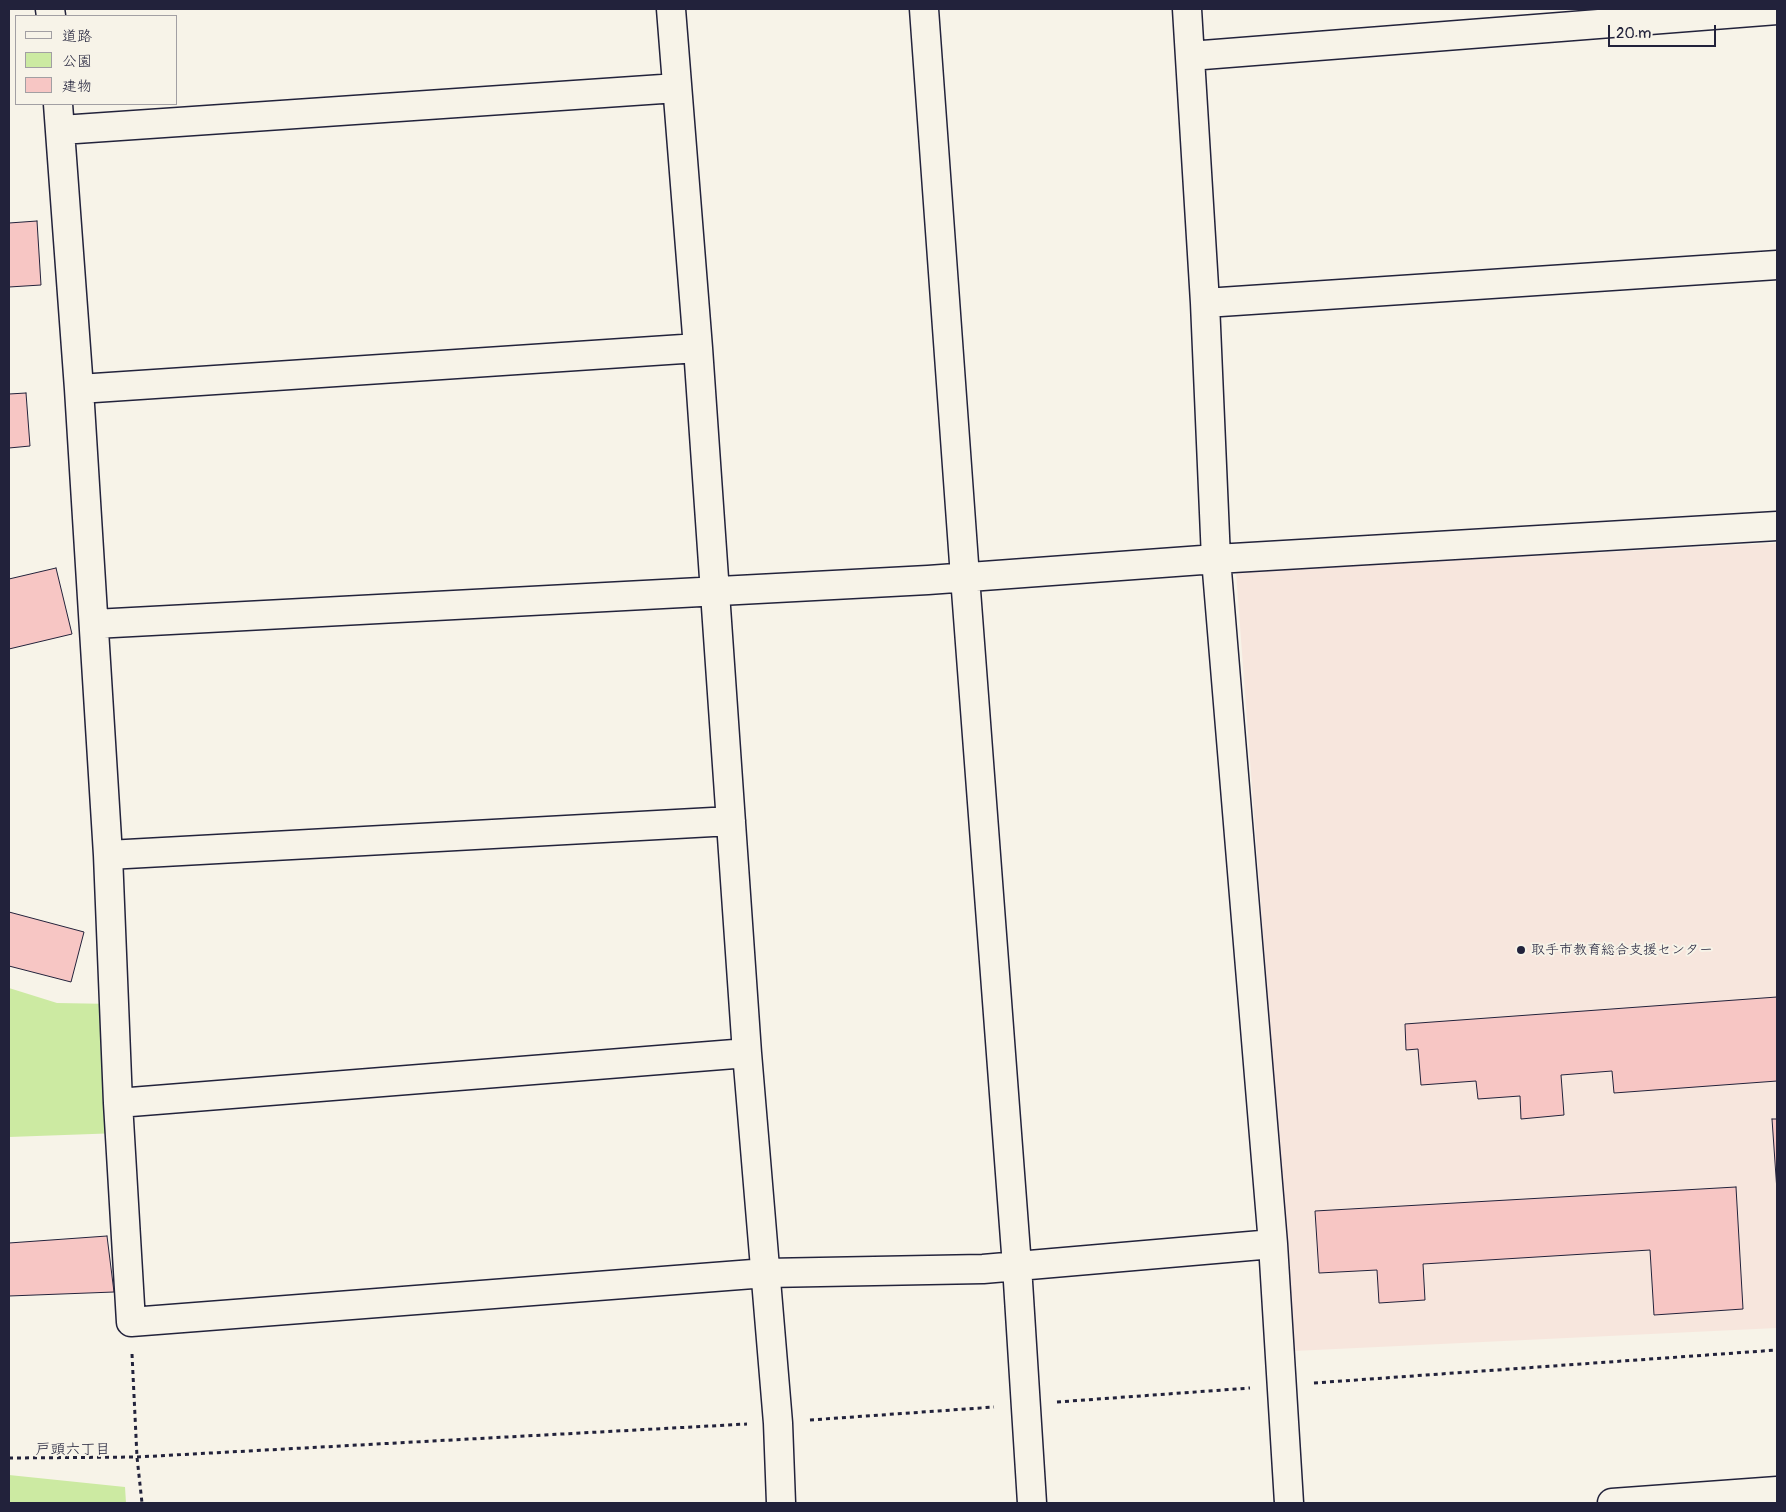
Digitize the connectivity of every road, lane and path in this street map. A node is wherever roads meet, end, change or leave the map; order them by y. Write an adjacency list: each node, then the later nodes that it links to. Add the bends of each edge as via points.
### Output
1 (671, 9): 6 (street)
2 (924, 9): 14 (street)
3 (1187, 9): 5 (street)
4 (1777, 10): 5 (street)
5 (1190, 56): 9 (street)
6 (677, 88): 7 (street); 10 (street)
7 (60, 117): 11 (street)
8 (1777, 265): 9 (street)
9 (1205, 303): 13 (street)
10 (698, 348): 11 (street); 15 (street)
11 (79, 389): 16 (street)
12 (1777, 526): 13 (street)
13 (1216, 559): 14 (street); 21 (street)
14 (965, 576): 15 (street); 22 (street)
15 (715, 592): 16 (street); 17 (street)
16 (94, 624): 18 (street)
17 (731, 821): 18 (street); 19 (street)
18 (108, 854): 20 (street)
19 (747, 1053): 20 (street); 23 (street)
20 (118, 1103): 24 (street)
21 (1273, 1244): 22 (street); 37 (street)
22 (1017, 1266): 23 (street); 29 (street)
23 (766, 1273): 24 (street); 30 (street)
24 (131, 1322): 31 (path)
25 (1777, 1350): 26 (path)
26 (1311, 1383)
27 (1252, 1388): 28 (path)
28 (1055, 1402)
29 (1025, 1404): 30 (path); 36 (street)
30 (778, 1423): 31 (path); 35 (street)
31 (137, 1457): 32 (path); 34 (path)
32 (9, 1458)
33 (1777, 1494): 38 (street, via 1777,1490)
34 (142, 1503)
35 (781, 1503)
36 (1032, 1503)
37 (1289, 1503)
38 (1612, 1503)

